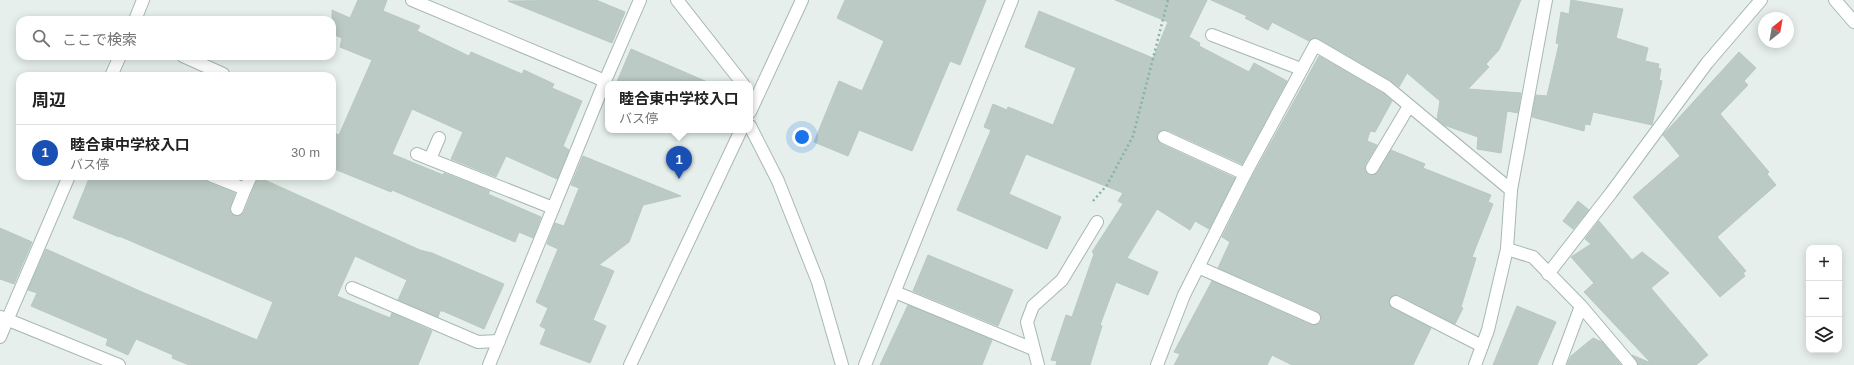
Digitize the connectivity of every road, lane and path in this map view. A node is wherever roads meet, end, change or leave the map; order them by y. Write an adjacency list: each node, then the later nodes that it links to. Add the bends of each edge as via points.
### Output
1 (143, 0): 11 (street)
2 (412, 0): 19 (street)
3 (640, 0): 19 (street)
4 (677, 0): 20 (street)
5 (802, 0): 21 (street)
6 (1012, 0): 44 (street)
7 (1168, 0): 36 (path, via 1133,136 1107,185)
8 (1546, 0): 35 (street)
9 (1761, 0): 42 (street, via 1707,63)
10 (1835, 0): 12 (street)
11 (137, 16)
12 (1854, 22)
13 (1212, 35): 16 (street)
14 (118, 60): 17 (street)
15 (192, 60): 18 (street)
16 (1301, 69): 22 (street, via 1315,45 1386,87); 30 (street)
17 (113, 72)
18 (219, 72)
19 (605, 81): 37 (street)
20 (741, 81)
21 (753, 106)
22 (1409, 106): 29 (street); 35 (street)
23 (753, 132): 56 (street, via 778,181 818,282)
24 (740, 133): 55 (street)
25 (1164, 137): 30 (street)
26 (438, 138): 28 (street)
27 (416, 154): 28 (street)
28 (430, 159): 37 (street)
29 (1372, 168)
30 (1245, 174): 41 (street)
31 (67, 180): 47 (street)
32 (221, 180): 34 (street)
33 (249, 180): 34 (street)
34 (245, 190): 38 (street)
35 (1511, 190): 40 (street)
36 (1092, 202)
37 (553, 208): 50 (street)
38 (237, 209)
39 (1097, 222): 52 (street, via 1062,280 1033,306 1027,322)
40 (1506, 249): 42 (street, via 1533,257); 51 (street)
41 (1198, 267): 48 (street); 59 (street, via 1184,295)
42 (1548, 274): 46 (street)
43 (352, 288): 50 (street, via 478,342)
44 (895, 292): 52 (street); 57 (street)
45 (1396, 302): 51 (street)
46 (1581, 306): 61 (street); 62 (street)
47 (4, 318): 49 (street); 53 (street)
48 (1314, 318)
49 (0, 337)
50 (499, 341): 54 (street)
51 (1482, 346): 60 (street)
52 (1033, 349): 58 (street)
53 (119, 365)
54 (489, 365)
55 (630, 365)
56 (842, 365)
57 (866, 365)
58 (1038, 365)
59 (1157, 365)
60 (1475, 365)
61 (1559, 365)
62 (1631, 365)

